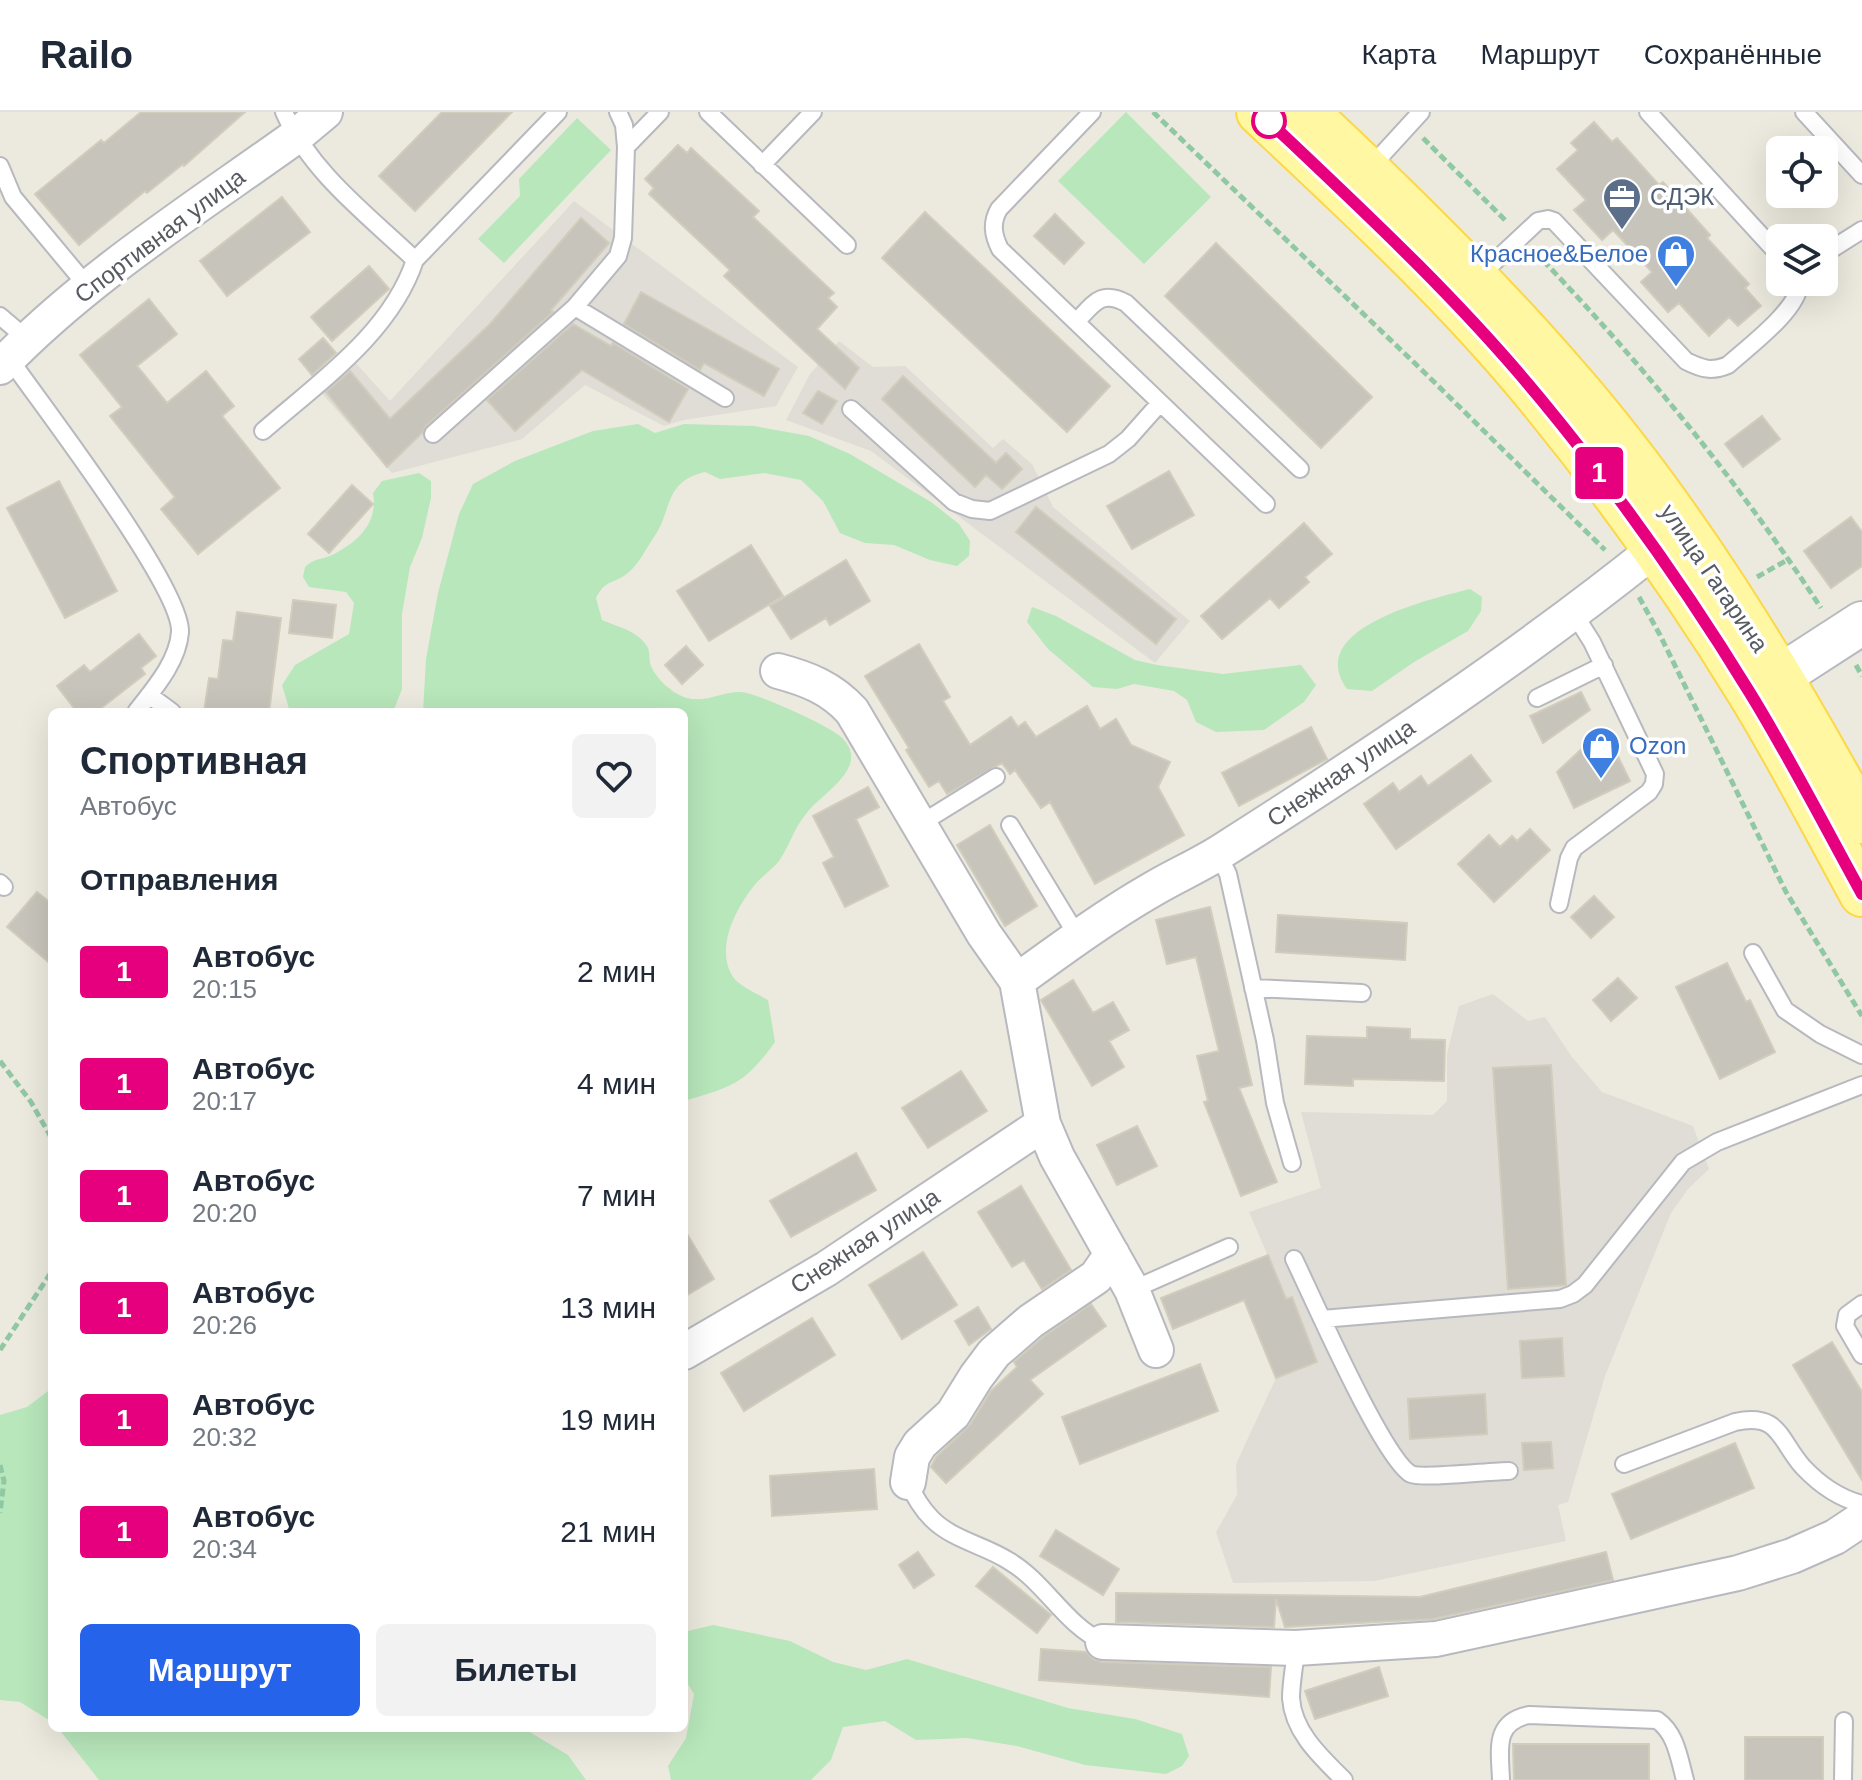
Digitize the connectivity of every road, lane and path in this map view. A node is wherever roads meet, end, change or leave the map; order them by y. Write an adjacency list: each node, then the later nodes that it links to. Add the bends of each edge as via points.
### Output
1 (325, 112): 14 (street, Спортивная улица)
2 (558, 112): 25 (lane)
3 (618, 112): 15 (lane)
4 (660, 112): 15 (lane)
5 (708, 112): 16 (lane)
6 (813, 112): 16 (lane)
7 (1092, 112): 31 (lane, via 1006,200 993,223 1000,249)
8 (1153, 112): 41 (path)
9 (1259, 112): 40 (main road, улица Гагарина, via 1449,296)
10 (1306, 112): 18 (main road, улица Гагарина)
11 (1648, 112): 22 (lane)
12 (1804, 112): 19 (lane)
13 (1416, 119): 18 (lane); 21 (path)
14 (290, 124): 25 (lane, via 323,173); 27 (street, Спортивная улица)
15 (626, 147): 29 (lane, via 618,256)
16 (762, 165): 23 (lane)
17 (0, 166): 27 (lane, via 13,197)
18 (1368, 170): 26 (main road, улица Гагарина)
19 (1862, 175)
20 (1862, 230): 24 (lane)
21 (1521, 237): 26 (lane); 28 (lane, via 1538,221 1554,221 1686,361 1701,368 1728,365); 42 (path, via 1629,355)
22 (1766, 241)
23 (847, 245)
24 (1838, 245)
25 (415, 260): 36 (lane, via 407,286 392,308 348,356)
26 (1477, 279): 40 (main road, улица Гагарина, via 1563,373)
27 (88, 287): 32 (street, Спортивная улица)
28 (1797, 296)
29 (575, 307): 33 (lane); 37 (lane)
30 (0, 316): 32 (lane)
31 (1076, 322): 34 (lane); 38 (lane, via 1098,300 1115,297 1126,303)
32 (12, 355): 49 (lane, via 165,586 177,613 178,644)
33 (725, 398)
34 (1160, 403): 35 (lane, via 1109,454 990,511 954,502); 39 (lane)
35 (851, 409)
36 (263, 431)
37 (433, 434)
38 (1300, 469)
39 (1266, 504)
40 (1669, 539): 43 (street, Снежная улица); 48 (main road, улица Гагарина)
41 (1604, 548)
42 (1789, 559)
43 (1573, 612): 46 (lane); 57 (street, Снежная улица)
44 (1862, 623): 48 (street)
45 (1660, 635): 65 (path, via 1786,892)
46 (1604, 665): 50 (lane); 59 (lane, via 1653,766 1654,784 1574,848)
47 (778, 671): 55 (street, via 810,680 852,711)
48 (1765, 685): 54 (main road, улица Гагарина); 58 (main road, улица Гагарина)
49 (149, 695): 51 (lane); 52 (lane)
50 (1537, 698)
51 (139, 708)
52 (167, 708)
53 (996, 777): 55 (lane)
54 (1862, 821)
55 (920, 824): 62 (street)
56 (1010, 825): 60 (lane)
57 (1218, 854): 60 (street, Снежная улица); 63 (lane, via 1228,874)
58 (1862, 894)
59 (1559, 904)
60 (1078, 937): 62 (street, Снежная улица)
61 (1753, 953): 66 (lane, via 1785,1010)
62 (1017, 981): 69 (street)
63 (1253, 988): 64 (lane); 71 (lane)
64 (1362, 993)
65 (1862, 1016)
66 (1862, 1055)
67 (0, 1061): 70 (path)
68 (1862, 1085): 78 (lane, via 1690,1157 1573,1294)
69 (1043, 1124): 73 (street); 80 (street, Снежная улица, via 826,1269)
70 (48, 1132)
71 (1292, 1163)
72 (1229, 1247): 76 (lane)
73 (1112, 1254): 76 (street); 86 (street, via 1096,1277 994,1353 953,1414 920,1444)
74 (1294, 1259): 78 (lane)
75 (48, 1277): 79 (path)
76 (1132, 1290): 81 (street)
77 (1862, 1304): 82 (lane, via 1847,1315 1845,1326)
78 (1322, 1319): 85 (lane, via 1400,1466 1414,1476)
79 (0, 1350)
80 (688, 1350)
81 (1156, 1350)
82 (1862, 1355)
83 (1624, 1464): 87 (lane, via 1735,1422 1765,1421 1821,1486)
84 (0, 1465): 88 (path)
85 (1509, 1471)
86 (908, 1482): 90 (lane, via 917,1503 933,1520 1018,1567 1086,1635)
87 (1862, 1504)
88 (0, 1513)
89 (1862, 1519): 91 (street, via 1792,1556 1738,1573 1436,1639)
90 (1103, 1642): 91 (street)
91 (1296, 1648): 93 (lane, via 1291,1698 1297,1722 1313,1749)
92 (1844, 1721): 96 (lane)
93 (1344, 1780)
94 (1501, 1780): 95 (lane, via 1505,1727 1513,1718 1529,1715 1657,1720 1672,1736)
95 (1685, 1780)
96 (1843, 1780)

